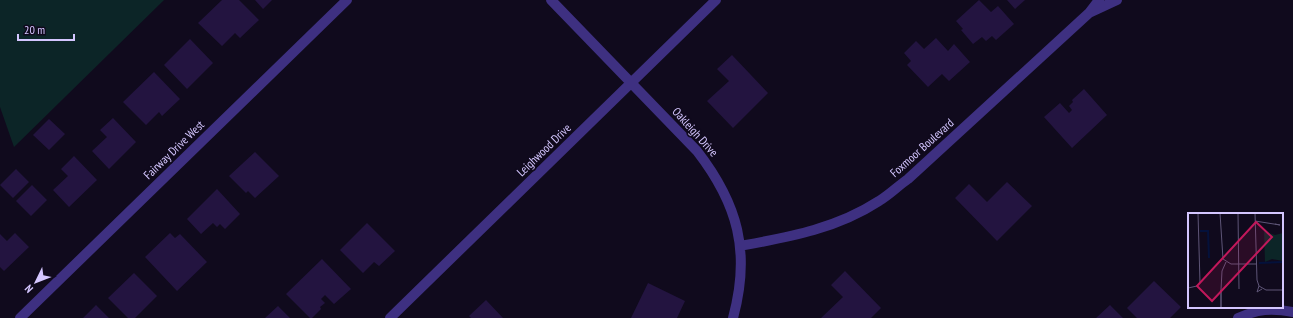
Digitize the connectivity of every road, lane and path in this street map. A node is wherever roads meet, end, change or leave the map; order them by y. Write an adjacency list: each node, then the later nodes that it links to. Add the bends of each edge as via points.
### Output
1 (347, 0): 10 (street, Fairway Drive West)
2 (551, 0): 7 (street, Oakleigh Drive)
3 (716, 0): 7 (street, Leighwood Drive)
4 (1099, 0): 6 (street, Foxmoor Boulevard)
5 (1117, 0): 6 (street, Foxmoor Boulevard)
6 (1089, 13): 8 (street, Foxmoor Boulevard, via 908,179 879,201 821,229)
7 (632, 83): 8 (street, Oakleigh Drive, via 713,171 730,206); 11 (street, Leighwood Drive)
8 (740, 246): 12 (street, Oakleigh Drive, via 740,282)
9 (1293, 312): 13 (street, via 1262,310)
10 (20, 318)
11 (390, 318)
12 (732, 318)
13 (1238, 318)

